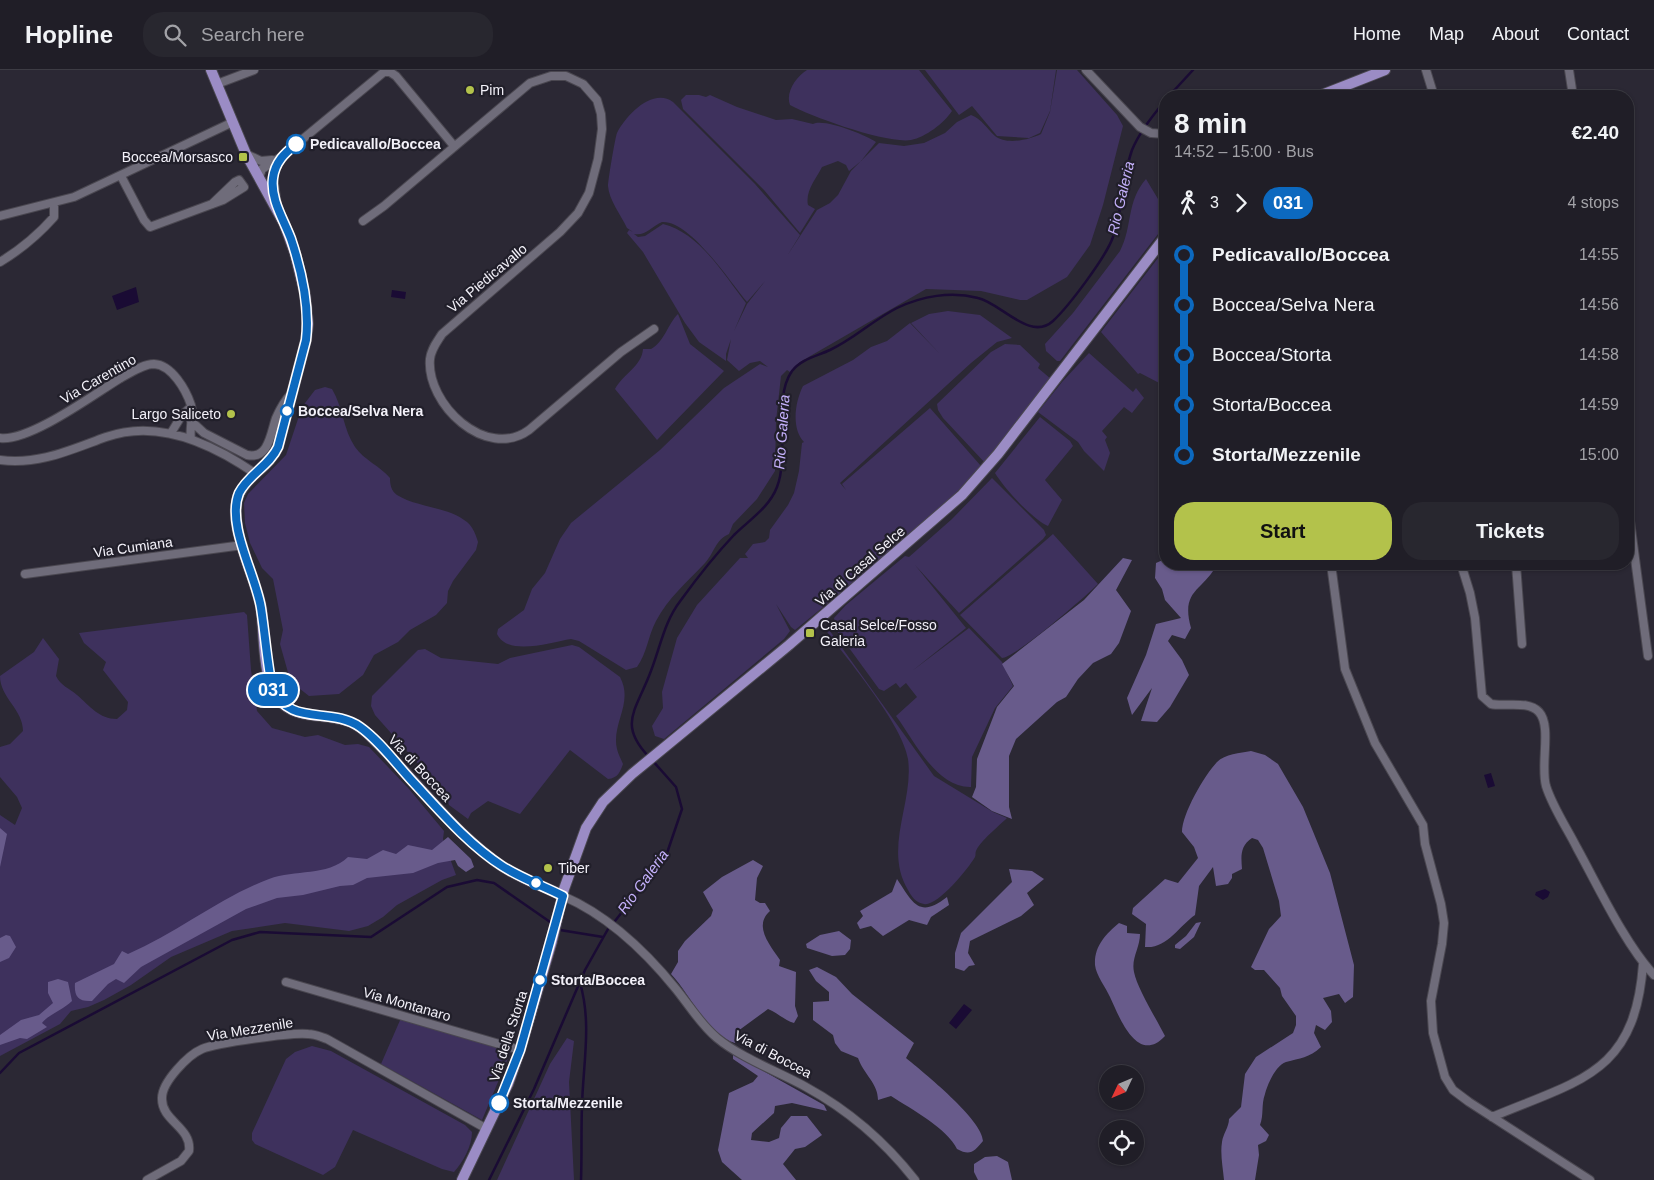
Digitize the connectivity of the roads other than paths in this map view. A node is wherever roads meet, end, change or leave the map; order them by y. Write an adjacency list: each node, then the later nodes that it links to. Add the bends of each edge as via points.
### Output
1 (211, 70): 7 (main road, Via di Boccea)
2 (254, 70): 7 (street)
3 (1086, 70): 12 (street, via 1131,119 1143,129)
4 (1385, 70): 8 (main road)
5 (1426, 70): 9 (street)
6 (1569, 70): 10 (street)
7 (217, 84): 11 (main road, Via di Boccea)
8 (1334, 90)
9 (1432, 90)
10 (1572, 90)
11 (233, 122): 14 (main road, Via di Boccea); 16 (street)
12 (1159, 133)
13 (454, 146): 15 (street, via 396,76 386,71); 22 (street, Via Piedicavallo); 25 (street, Via Piedicavallo, via 530,82 544,77 557,75 578,80 592,93 600,107 602,122 598,159 589,193 578,213 436,342 430,369 436,391 466,426 478,435 495,440 508,440 523,434 627,347)
14 (246, 154): 15 (street, via 263,162); 17 (main road, Via di Boccea)
15 (281, 157): 17 (street, via 262,169); 20 (street, via 272,180)
16 (121, 176): 18 (street); 19 (street, via 150,226)
17 (259, 177): 20 (main road, Via di Boccea)
18 (54, 204): 21 (street); 24 (street, via 54,218 17,252)
19 (212, 204)
20 (277, 209): 26 (main road, Via di Boccea, via 295,254 307,309 306,340)
21 (0, 216)
22 (363, 221)
23 (1159, 245): 42 (main road, Via di Casal Selce, via 998,454 962,495 603,802 586,828)
24 (0, 262)
25 (654, 329)
26 (291, 393): 28 (street, via 282,406 266,449 255,456 247,455 204,432); 33 (main road, Via di Boccea, via 278,447)
27 (191, 407): 28 (street, Via Carentino); 29 (street); 30 (street, Via Carentino, via 175,377 164,367 152,364 32,431 16,438)
28 (191, 421): 31 (street, Via Carentino)
29 (171, 433): 31 (street); 32 (street, via 136,430 108,436 38,461)
30 (0, 438)
31 (191, 439): 33 (street)
32 (0, 460)
33 (256, 474): 34 (main road, Via di Boccea, via 241,490 237,500 236,517)
34 (243, 545): 39 (street, Via Cumiana); 42 (main road, Via di Boccea, via 261,606 272,687 281,702 297,713 330,715 359,726 487,855 513,873)
35 (1634, 551): 41 (street)
36 (1332, 570): 47 (street, via 1344,669 1375,743 1422,822 1428,860 1441,904 1444,923 1431,1014 1441,1069 1457,1093)
37 (1462, 570): 43 (street, via 1475,618 1482,696 1491,704 1529,706 1541,714 1545,729 1544,775 1550,796)
38 (1516, 570): 40 (street)
39 (26, 574)
40 (1522, 644)
41 (1648, 656)
42 (563, 896): 46 (main road, Via della Storta); 51 (street, Via di Boccea, via 617,930 665,975 717,1038 836,1107 887,1148)
43 (1643, 964): 44 (street); 47 (street, via 1638,1000 1628,1031 1613,1055 1578,1082)
44 (1654, 975)
45 (286, 982): 46 (street, Via Montanaro)
46 (520, 1050): 48 (main road, Via della Storta)
47 (1492, 1117): 52 (street)
48 (487, 1129): 49 (street, Via Mezzenile, via 327,1039 309,1034 284,1035 207,1048 185,1062 166,1086 162,1100 166,1114 187,1136 189,1150 181,1161); 50 (main road, Via della Storta)
49 (146, 1180)
50 (462, 1180)
51 (915, 1180)
52 (1590, 1180)

